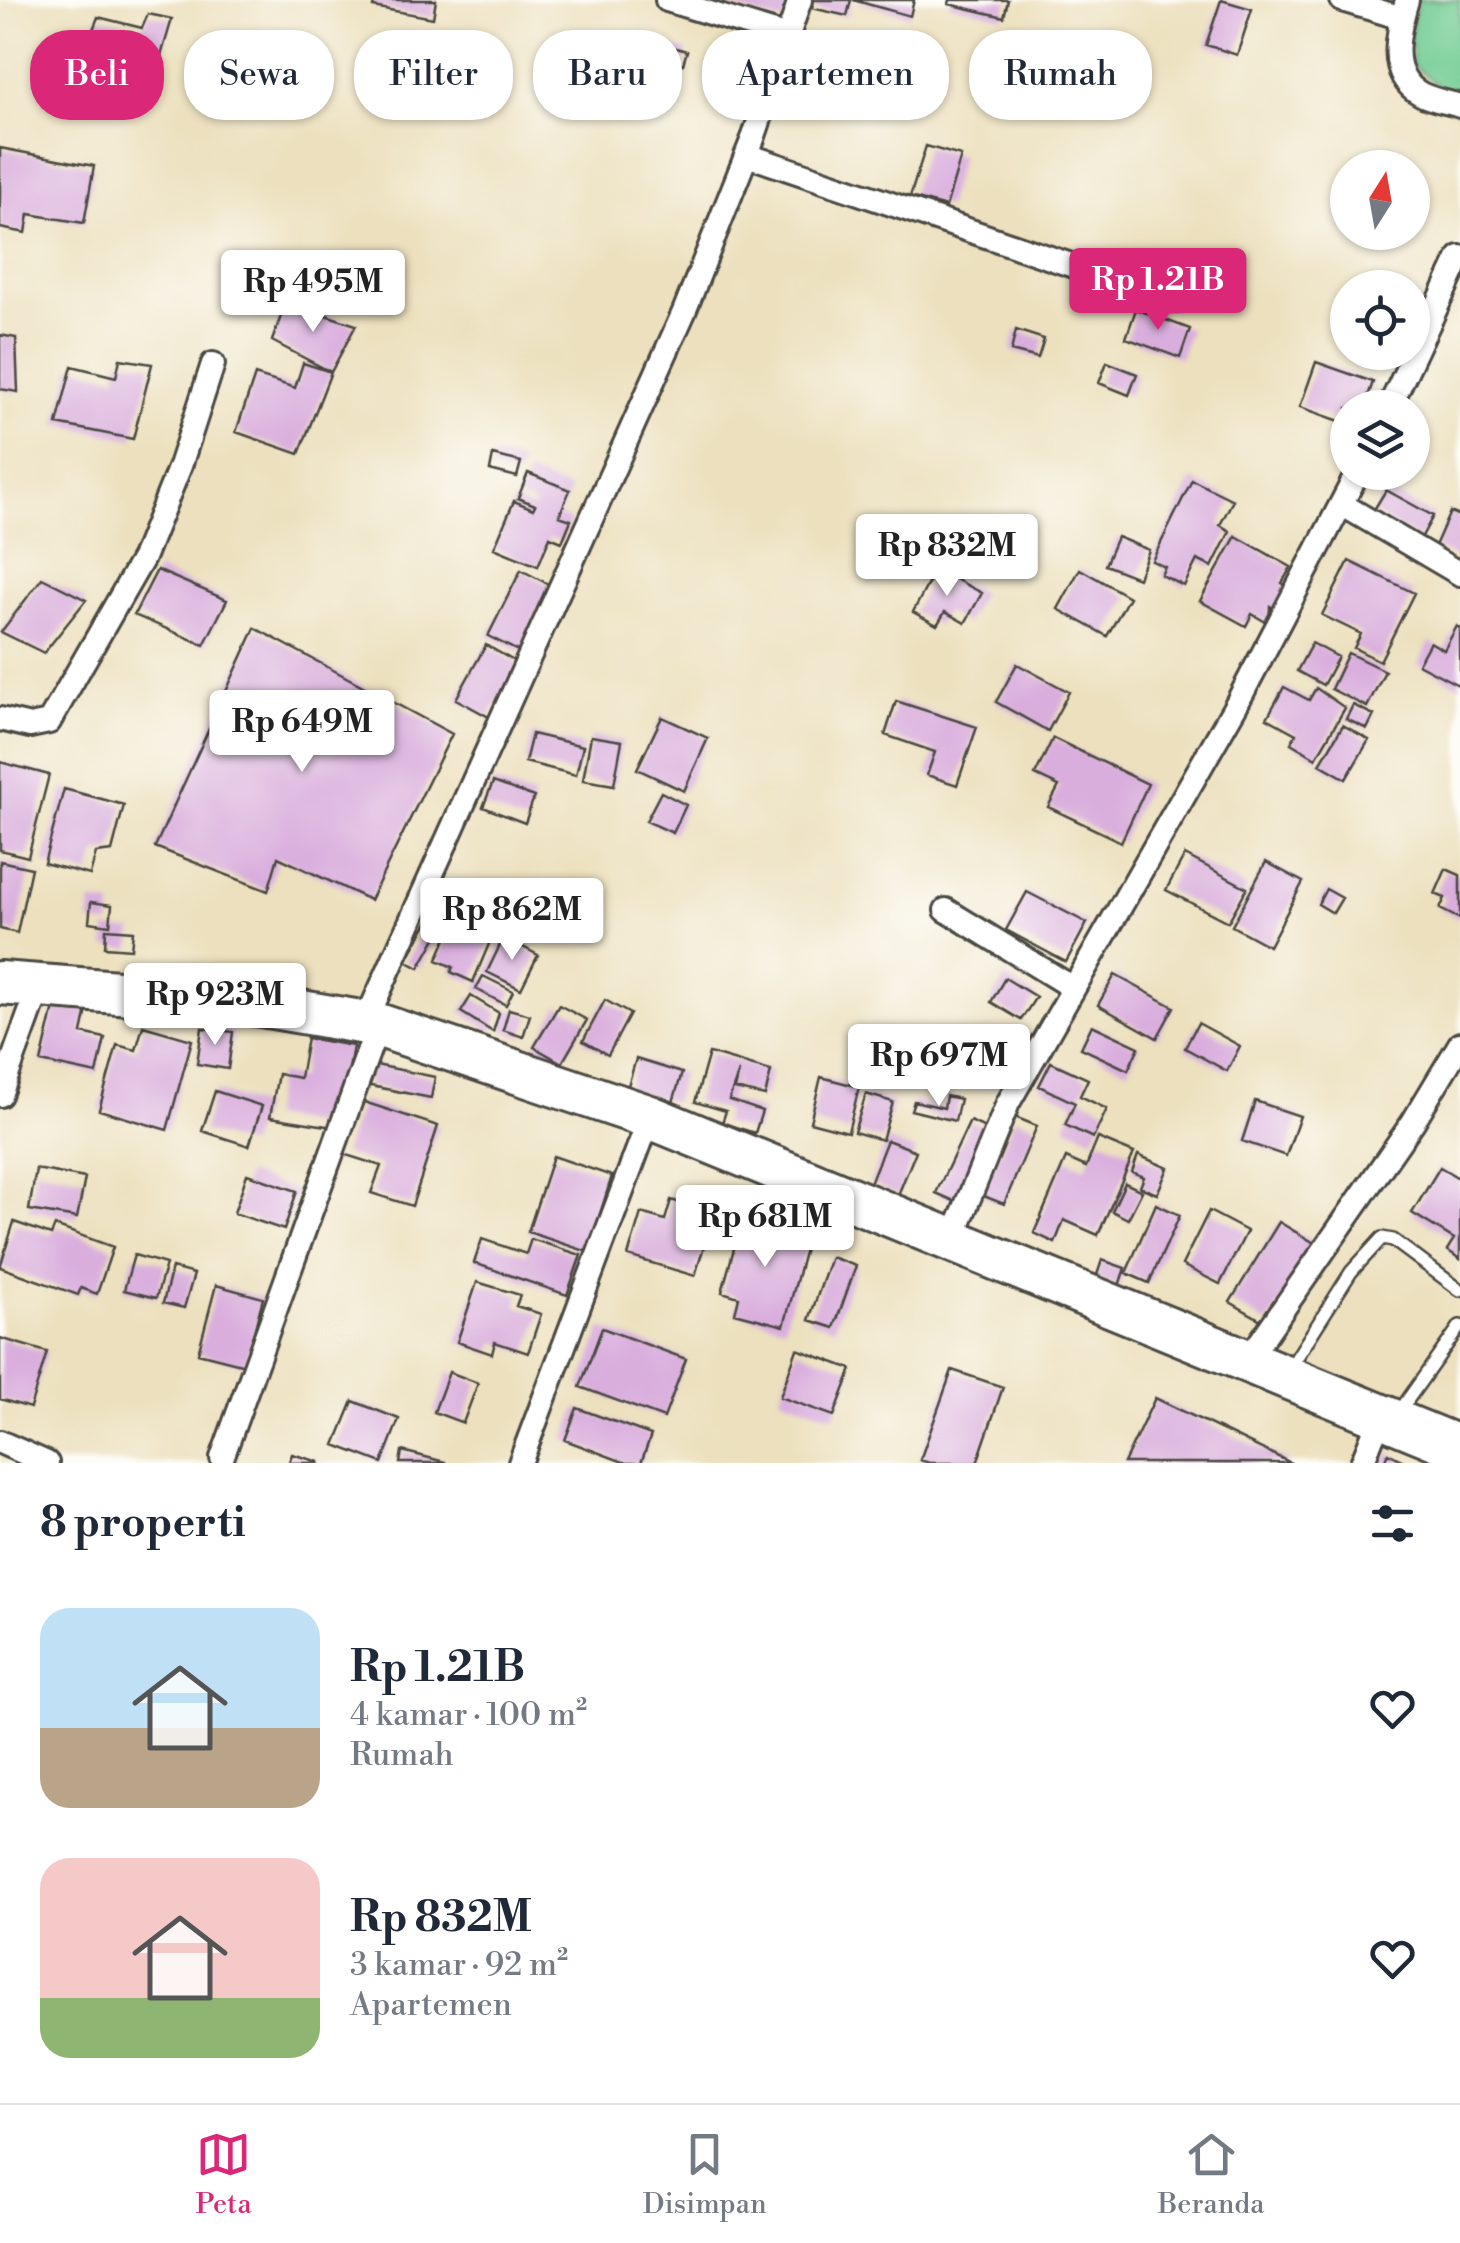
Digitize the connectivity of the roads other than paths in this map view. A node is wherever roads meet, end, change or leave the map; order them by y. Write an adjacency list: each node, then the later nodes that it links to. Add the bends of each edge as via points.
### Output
1 (666, 0): 5 (street)
2 (800, 0): 6 (street)
3 (1342, 0): 4 (street)
4 (1404, 9): 7 (street, via 1395,50 1404,80 1422,94)
5 (765, 30)
6 (790, 30)
7 (1460, 106)
8 (759, 120): 9 (street)
9 (747, 155): 12 (street); 22 (street)
10 (1460, 257): 11 (street)
11 (1455, 282): 14 (street)
12 (1177, 301)
13 (213, 364): 18 (street, via 142,558 49,722 30,726)
14 (1398, 390)
15 (1350, 490): 16 (street)
16 (1343, 504): 17 (street); 21 (street)
17 (1460, 574)
18 (0, 719)
19 (946, 910): 21 (street)
20 (20, 984): 22 (highway, via 237,1001); 24 (street)
21 (1073, 988): 26 (street, via 1008,1103)
22 (371, 1024): 25 (highway); 33 (street)
23 (1460, 1044): 29 (street)
24 (0, 1095)
25 (650, 1117): 26 (highway); 35 (street)
26 (952, 1240): 29 (highway)
27 (1460, 1290): 29 (lane, via 1382,1238)
28 (1460, 1326): 30 (lane)
29 (1266, 1368): 30 (highway)
30 (1387, 1418): 32 (highway); 36 (street)
31 (0, 1442): 34 (street)
32 (1460, 1448)
33 (222, 1458)
34 (47, 1463)
35 (520, 1463)
36 (1362, 1463)

